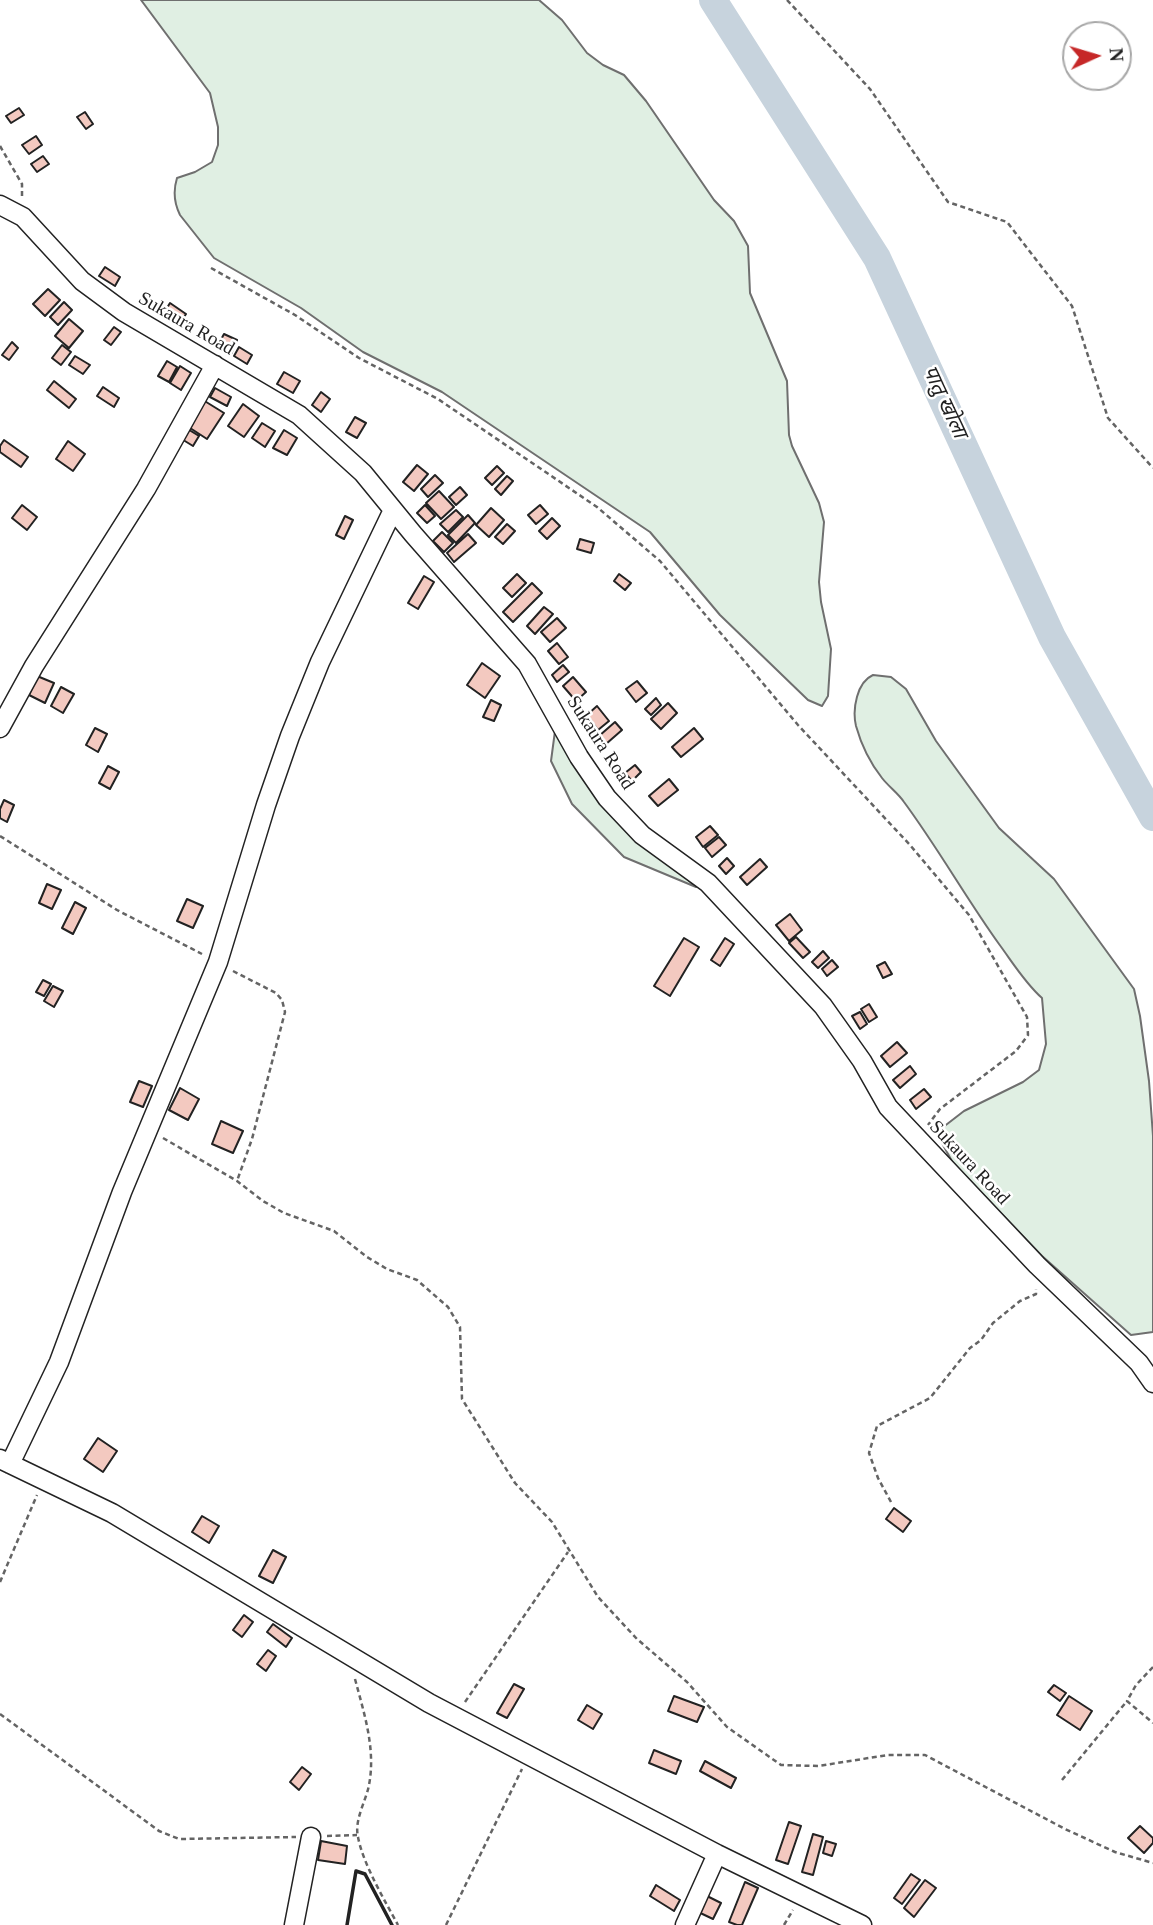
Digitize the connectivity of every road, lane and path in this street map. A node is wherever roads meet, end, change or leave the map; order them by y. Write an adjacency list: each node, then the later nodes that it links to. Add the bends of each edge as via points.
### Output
1 (787, 0): 7 (path, via 870,89 947,202 1007,222 1072,306 1108,418)
2 (0, 146): 4 (path, via 22,184)
3 (0, 205): 4 (street, Sukaura Road)
4 (23, 217): 6 (street, Sukaura Road, via 82,281 124,312)
5 (211, 268): 13 (path, via 359,358 438,398 614,521 660,561 798,725 969,915 1027,1017 1028,1035 1016,1051 940,1109)
6 (215, 365): 8 (street, Sukaura Road, via 299,415 363,474); 9 (street, via 146,489)
7 (1153, 468)
8 (393, 510): 11 (street, via 290,736); 13 (street, Sukaura Road, via 527,664 607,798 642,835 708,883 823,1006 888,1107)
9 (0, 728)
10 (0, 836): 11 (path, via 117,910)
11 (218, 962): 12 (street); 14 (path, via 276,993 285,1012)
12 (148, 1129): 14 (path); 17 (street, via 60,1362)
13 (917, 1138): 15 (street, Sukaura Road)
14 (237, 1181): 20 (path, via 284,1213 334,1231 377,1263 417,1280 448,1307 460,1327 462,1399 515,1483 552,1522)
15 (1037, 1265): 16 (street, Sukaura Road, via 1139,1363); 19 (path, via 1036,1294 993,1323 930,1398 877,1426 869,1453)
16 (1153, 1383)
17 (5, 1462): 18 (street)
18 (44, 1479): 21 (path); 22 (street, via 111,1513)
19 (891, 1502)
20 (569, 1551): 26 (path); 33 (path, via 598,1597 637,1639 687,1682 727,1727 780,1765 818,1766 888,1755 925,1755 1065,1829)
21 (0, 1582)
22 (348, 1654): 26 (street); 30 (path, via 370,1736 370,1784)
23 (1153, 1667): 24 (path)
24 (1127, 1700): 27 (path); 29 (path)
25 (0, 1714): 31 (path, via 159,1831 179,1839)
26 (455, 1717): 28 (street)
27 (1153, 1723)
28 (529, 1754): 32 (street); 36 (path)
29 (1062, 1780)
30 (357, 1835): 31 (path); 35 (path)
31 (311, 1836): 34 (street)
32 (717, 1854): 37 (street); 38 (street)
33 (1153, 1863)
34 (294, 1925)
35 (398, 1925)
36 (446, 1925)
37 (685, 1925)
38 (862, 1925)

